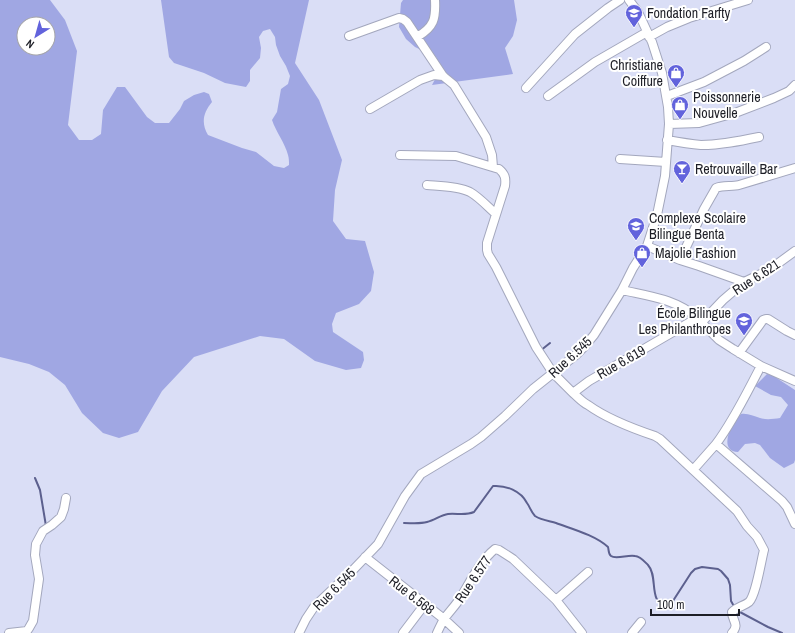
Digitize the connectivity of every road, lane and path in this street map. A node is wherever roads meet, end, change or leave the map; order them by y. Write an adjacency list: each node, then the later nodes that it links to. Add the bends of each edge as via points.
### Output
1 (435, 0): 7 (street, via 433,22 427,31)
2 (620, 0): 11 (street, via 575,34)
3 (629, 0): 5 (street, Rue 6.545, via 638,12)
4 (748, 0): 5 (street)
5 (648, 34): 12 (street, via 595,62); 13 (street, Rue 6.545, via 662,73)
6 (349, 36): 7 (street, via 401,18 407,22)
7 (417, 37): 9 (street)
8 (766, 47): 13 (street, via 704,82)
9 (443, 76): 14 (street, via 434,75 420,80); 21 (street, via 454,85 486,137)
10 (795, 85): 15 (street, via 774,98 735,114 700,123)
11 (526, 88)
12 (548, 96)
13 (666, 96): 15 (street, Rue 6.545)
14 (370, 109)
15 (669, 124): 17 (street, Rue 6.545)
16 (759, 137): 17 (street, via 701,145)
17 (667, 140): 20 (street, Rue 6.545)
18 (400, 155): 21 (street, via 456,156)
19 (620, 159): 20 (street)
20 (666, 162): 25 (street, Rue 6.545, via 658,215)
21 (493, 167): 24 (street, via 503,172 506,180)
22 (795, 168): 27 (street, via 739,185 716,188)
23 (427, 185): 24 (street, via 468,191)
24 (496, 214): 34 (street, via 487,243 488,254 536,347)
25 (647, 246): 27 (street); 29 (street, Rue 6.545)
26 (795, 251): 28 (street, Rue 6.621, via 768,270)
27 (680, 260): 28 (street)
28 (744, 282): 30 (street, Rue 6.621)
29 (622, 290): 30 (street, via 659,298 677,305); 34 (street, Rue 6.545, via 584,347)
30 (699, 320): 32 (street, via 719,340); 36 (street, Rue 6.619)
31 (795, 335): 32 (street, via 766,319)
32 (739, 353): 33 (street)
33 (761, 366): 35 (street); 37 (street)
34 (553, 373): 36 (street); 41 (street, Rue 6.545, via 481,437 421,474 405,496 378,544)
35 (795, 381)
36 (573, 393): 38 (street, via 593,409 655,436)
37 (716, 444): 38 (street); 40 (street, via 782,501)
38 (693, 470): 54 (street, via 737,511 764,550 752,598 732,612 736,624)
39 (66, 498): 47 (street, via 61,516 43,531 36,544 39,579 33,621 27,631)
40 (795, 524)
41 (365, 557): 44 (street, Rue 6.568); 48 (street, Rue 6.545, via 314,607)
42 (588, 572): 43 (street)
43 (556, 600): 45 (street, Rue 6.577, via 512,559 495,549); 52 (street)
44 (424, 604): 45 (street, Rue 6.568); 49 (street)
45 (444, 619): 50 (street, Rue 6.577); 51 (street, Rue 6.568)
46 (641, 622): 53 (street)
47 (9, 633)
48 (299, 633)
49 (403, 633)
50 (437, 633)
51 (459, 633)
52 (582, 633)
53 (632, 633)
54 (732, 633)

